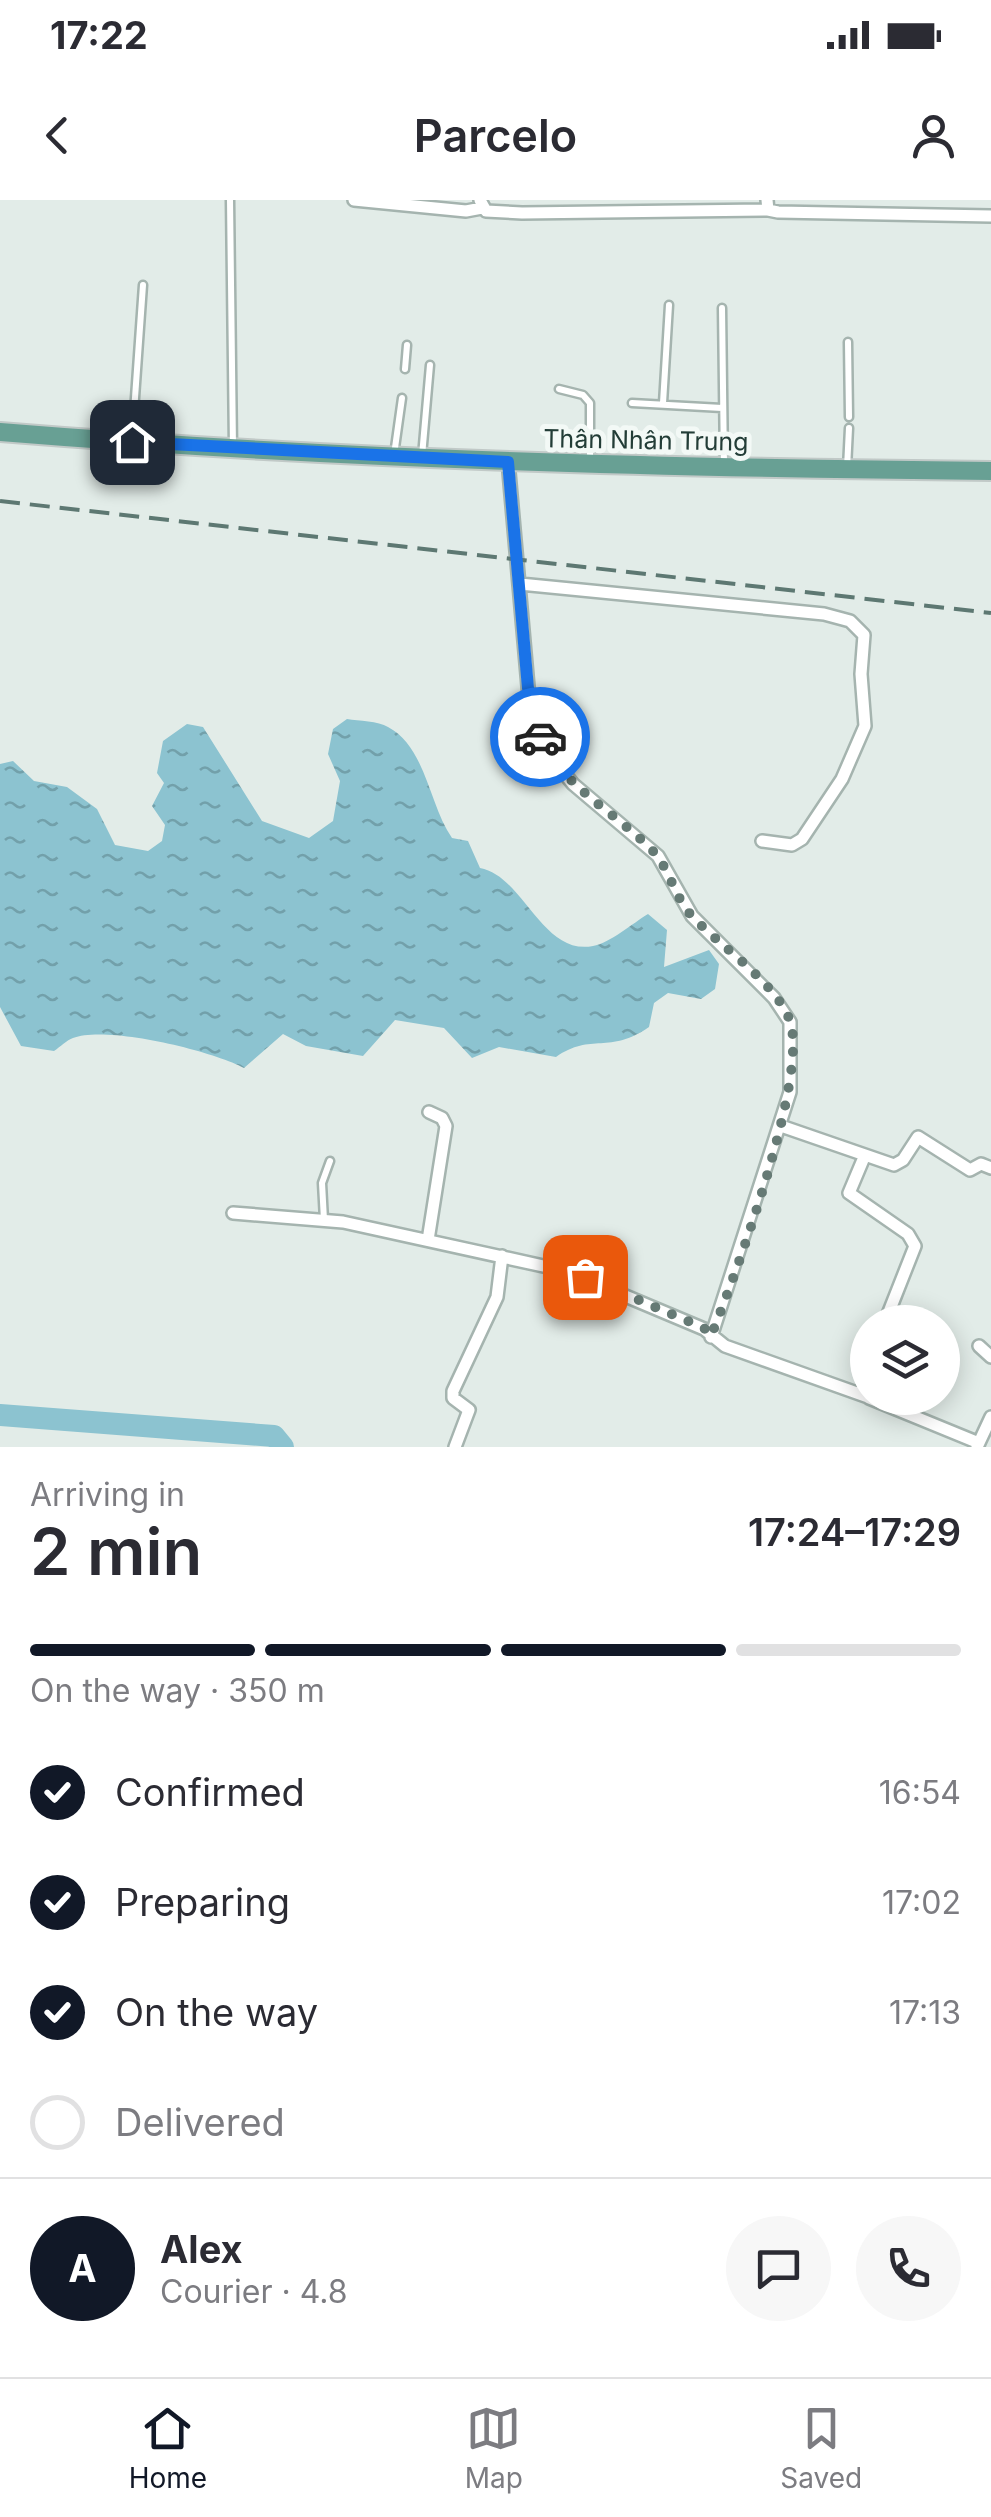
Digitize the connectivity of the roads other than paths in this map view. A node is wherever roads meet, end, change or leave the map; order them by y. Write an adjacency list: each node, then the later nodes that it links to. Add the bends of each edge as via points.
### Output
1 (230, 200): 22 (lane)
2 (354, 200): 3 (street, via 466,212)
3 (481, 204): 4 (street, via 595,214)
4 (768, 205): 5 (street)
5 (991, 216)
6 (143, 285): 21 (lane)
7 (670, 305): 16 (lane)
8 (722, 308): 17 (lane)
9 (848, 342): 18 (lane)
10 (407, 344): 12 (lane)
11 (430, 365): 24 (lane)
12 (405, 368)
13 (558, 389): 26 (lane, via 590,403)
14 (402, 398): 23 (lane)
15 (632, 403): 16 (lane)
16 (663, 403): 17 (lane)
17 (722, 408): 27 (lane)
18 (848, 417)
19 (849, 428): 28 (lane)
20 (0, 432): 21 (main road, Thân Nhân Trung)
21 (132, 442): 22 (main road, Thân Nhân Trung)
22 (233, 449): 23 (main road, Thân Nhân Trung)
23 (394, 456): 24 (main road, Thân Nhân Trung)
24 (422, 458): 25 (main road, Thân Nhân Trung)
25 (508, 462): 26 (main road, Thân Nhân Trung); 30 (street)
26 (590, 463): 27 (main road, Thân Nhân Trung)
27 (724, 466): 28 (main road, Thân Nhân Trung)
28 (847, 470): 29 (main road, Thân Nhân Trung)
29 (991, 471)
30 (520, 584): 31 (street, via 824,614 850,621 864,635 861,674 868,712 860,742 802,840); 33 (street, via 530,708 547,752 573,784 658,856 692,916 790,1022 792,1070)
31 (762, 840)
32 (429, 1112): 39 (street, via 446,1126)
33 (781, 1126): 34 (street); 42 (street)
34 (865, 1155): 36 (street, via 898,1164 918,1137 970,1170); 41 (street, via 849,1193 915,1246)
35 (330, 1161): 38 (lane, via 322,1184)
36 (991, 1168)
37 (234, 1213): 38 (street)
38 (324, 1220): 39 (street)
39 (428, 1240): 40 (street)
40 (502, 1256): 42 (street, via 585,1277); 49 (street, via 497,1297 453,1391 469,1410)
41 (892, 1305)
42 (711, 1336): 45 (street)
43 (979, 1346): 44 (street)
44 (991, 1357)
45 (850, 1390)
46 (909, 1415): 48 (street)
47 (991, 1417): 48 (street)
48 (978, 1445)
49 (455, 1447)

